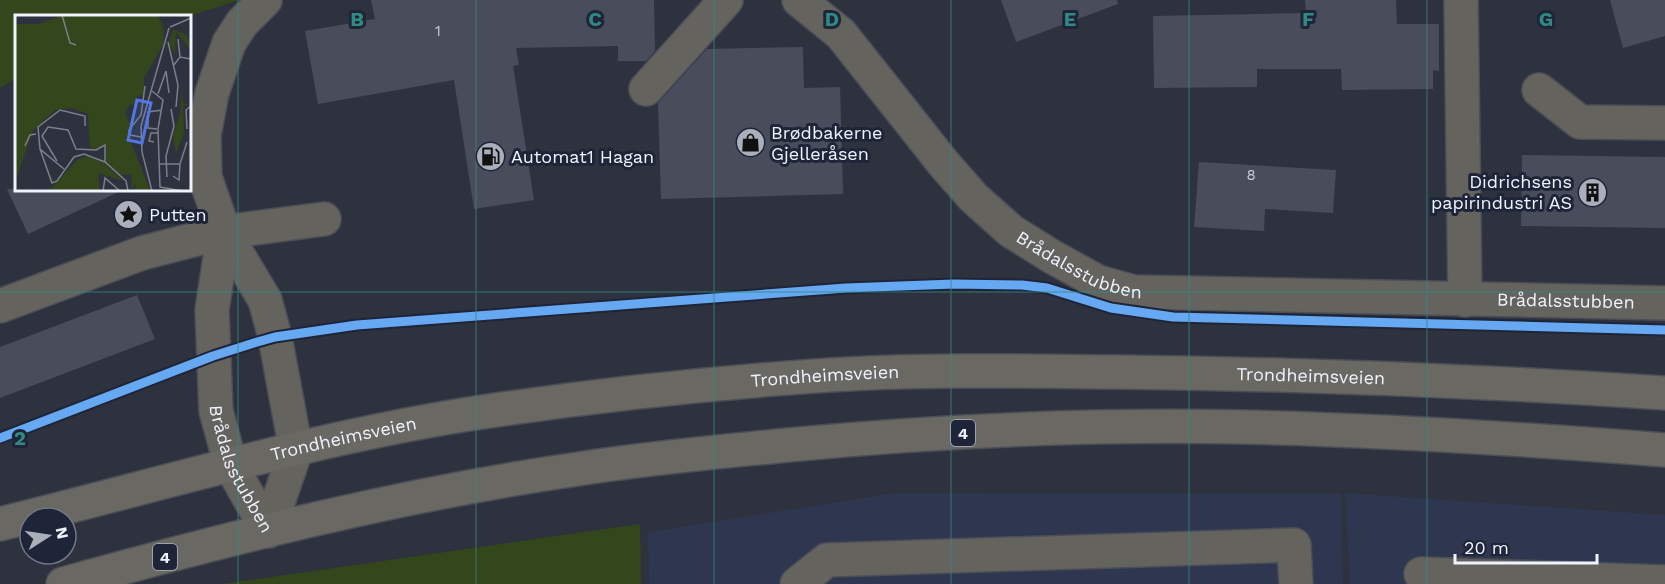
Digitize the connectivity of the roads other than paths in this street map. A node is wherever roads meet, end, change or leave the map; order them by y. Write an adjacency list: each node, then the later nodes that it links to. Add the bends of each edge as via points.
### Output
1 (265, 0): 9 (street, Brådalsstubben, via 229,43 212,93 204,135 205,177)
2 (726, 0): 5 (street)
3 (799, 0): 10 (street, Brådalsstubben, via 841,34 974,198 1011,231 1098,282 1134,292)
4 (1461, 0): 10 (street)
5 (646, 89)
6 (1539, 90): 7 (street, via 1580,122)
7 (1665, 123)
8 (324, 219): 9 (street)
9 (224, 232): 12 (street, via 142,254); 14 (street, Brådalsstubben, via 265,300); 16 (street, Brådalsstubben, via 212,310 216,411)
10 (1465, 300): 11 (street, Brådalsstubben)
11 (1665, 303)
12 (0, 306)
13 (1665, 393): 14 (highway, Trondheimsveien, via 1247,373 954,371 833,375 693,386 466,415)
14 (296, 450): 16 (highway, Trondheimsveien); 18 (street, Brådalsstubben)
15 (1665, 450): 18 (highway, 4, via 1392,432 1239,427 949,433 694,454 579,468 388,503)
16 (231, 466): 17 (highway, Trondheimsveien); 18 (street, Brådalsstubben)
17 (0, 524)
18 (268, 531): 22 (highway, 4)
19 (1421, 574): 20 (street)
20 (1563, 581): 21 (street)
21 (1665, 582)
22 (63, 584)
23 (796, 584): 24 (street, via 827,560 1294,545)
24 (1296, 584)

